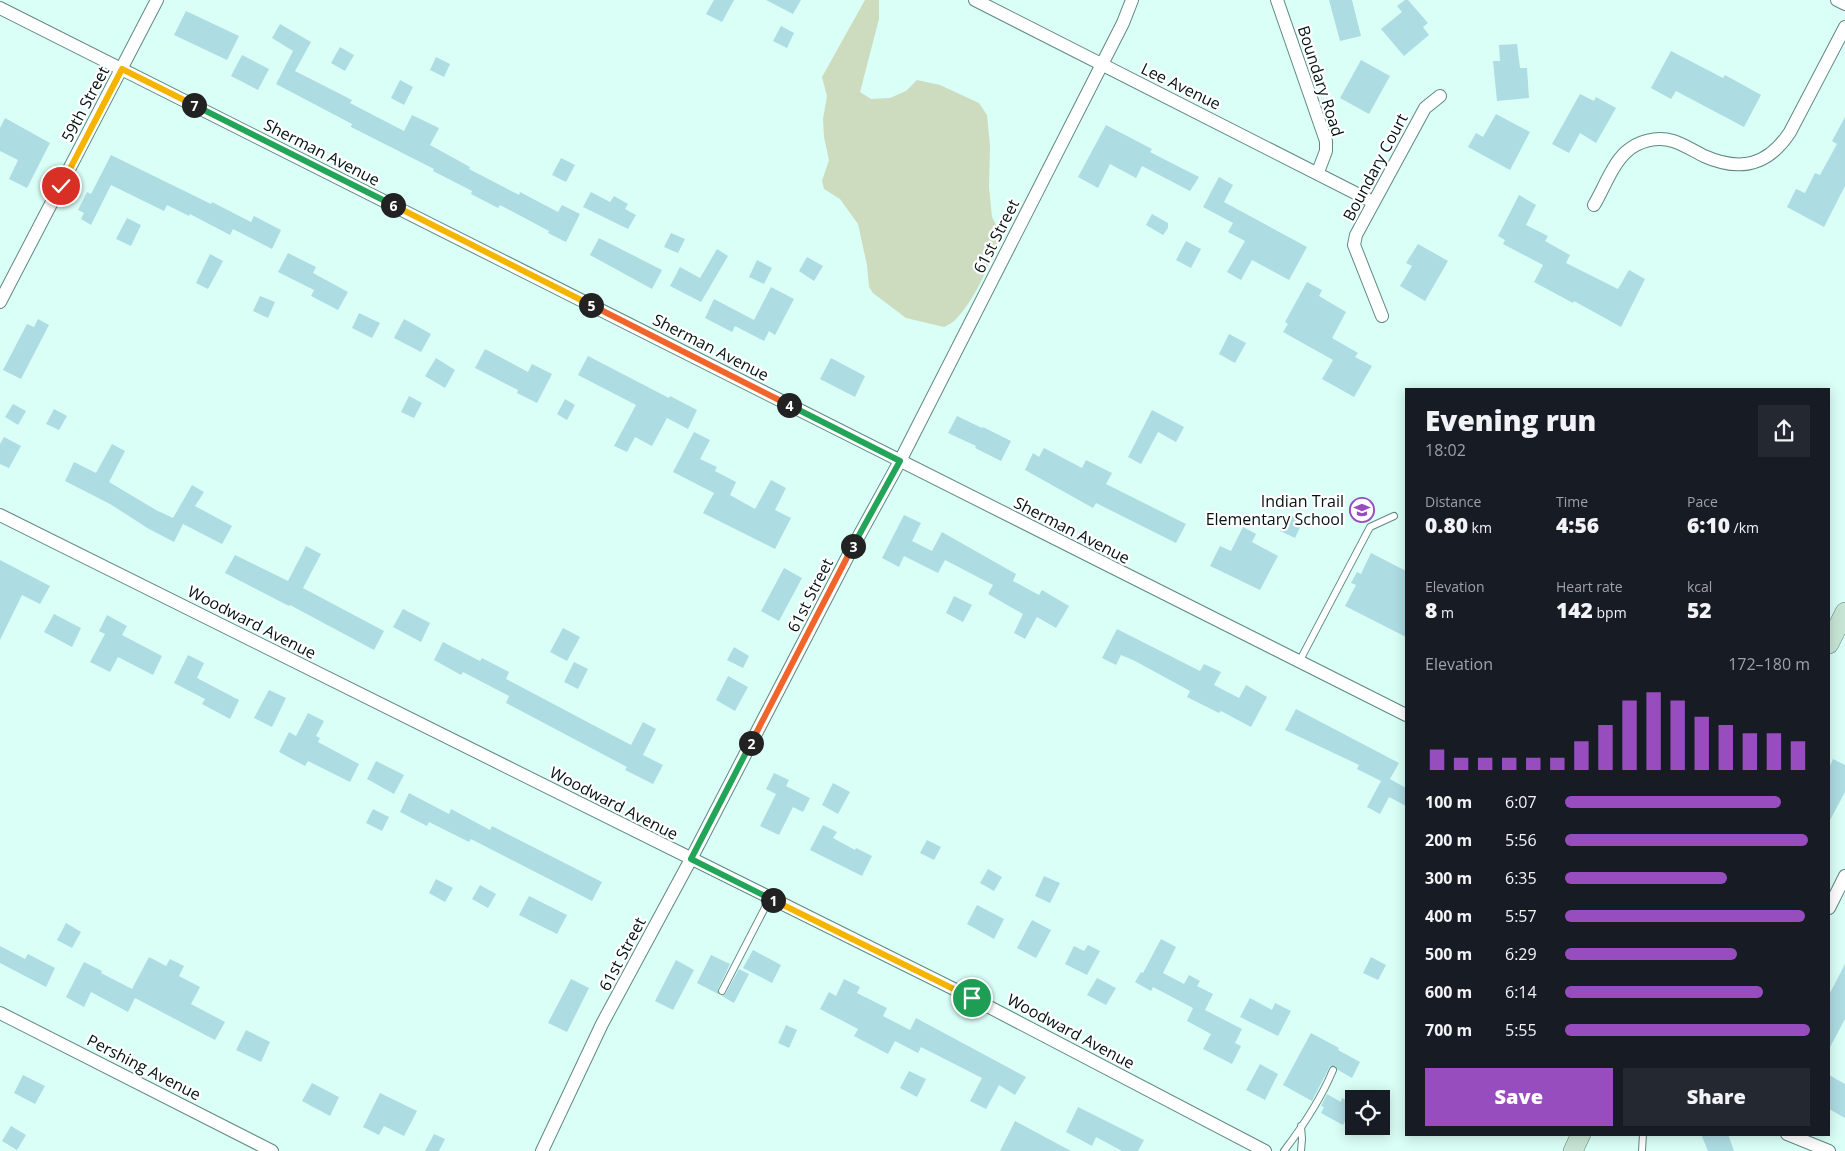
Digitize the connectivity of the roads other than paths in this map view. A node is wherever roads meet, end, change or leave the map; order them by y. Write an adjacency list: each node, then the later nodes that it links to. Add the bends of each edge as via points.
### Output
1 (158, 0): 10 (street, 59th Street)
2 (975, 0): 9 (street, Lee Avenue)
3 (1132, 0): 9 (street, 61st Street)
4 (1277, 0): 12 (street, Boundary Road, via 1326,142)
5 (1837, 0): 6 (street)
6 (1845, 4)
7 (0, 8): 10 (street, Sherman Avenue)
8 (1845, 27): 14 (street, via 1790,132 1781,146 1768,156 1754,164 1738,165 1714,160 1673,141 1656,139 1641,143 1626,152)
9 (1101, 65): 12 (street, Lee Avenue); 17 (street, 61st Street)
10 (122, 69): 15 (street, 59th Street); 17 (street, Sherman Avenue)
11 (1440, 96): 13 (street, Boundary Court, via 1425,108)
12 (1318, 172): 13 (street, Lee Avenue)
13 (1373, 202): 16 (street, Boundary Court, via 1354,245)
14 (1594, 205)
15 (0, 302)
16 (1382, 316)
17 (900, 461): 22 (street, Sherman Avenue); 24 (street, 61st Street)
18 (0, 515): 24 (street, Woodward Avenue)
19 (1394, 516): 22 (lane, via 1370,527)
20 (1845, 612): 21 (main road)
21 (1830, 642)
22 (1299, 662): 23 (street, Sherman Avenue)
23 (1405, 715)
24 (691, 859): 26 (street, Woodward Avenue); 36 (street, 61st Street, via 602,1024)
25 (1845, 876): 27 (street)
26 (770, 898): 28 (lane); 37 (street, Woodward Avenue, via 972,998)
27 (1830, 906)
28 (722, 991)
29 (0, 1012): 35 (street, Pershing Avenue)
30 (1333, 1070): 31 (lane)
31 (1301, 1126): 38 (lane); 39 (lane)
32 (1581, 1136): 40 (main road)
33 (1643, 1136): 41 (lane)
34 (1792, 1136): 42 (street)
35 (272, 1151)
36 (542, 1151)
37 (1265, 1151)
38 (1284, 1151)
39 (1300, 1151)
40 (1573, 1151)
41 (1642, 1151)
42 (1829, 1151)

